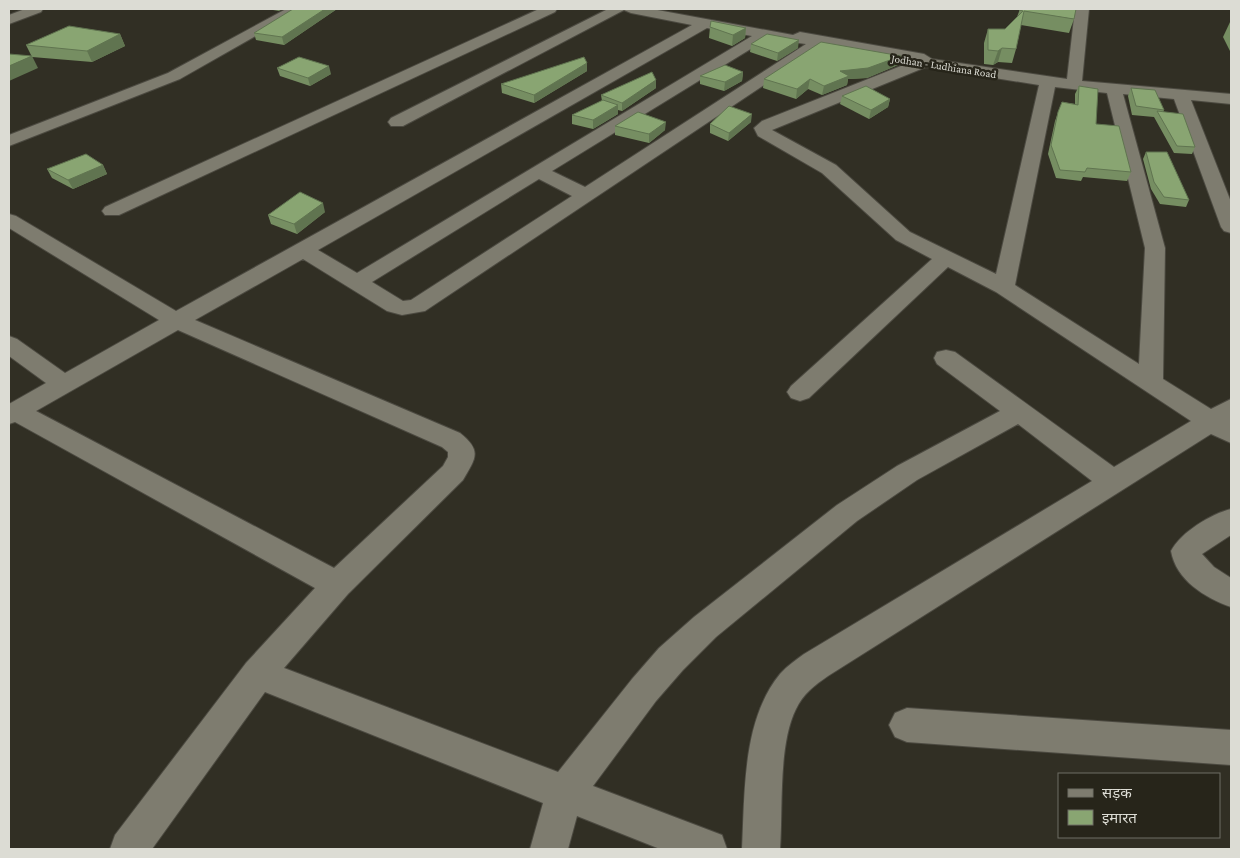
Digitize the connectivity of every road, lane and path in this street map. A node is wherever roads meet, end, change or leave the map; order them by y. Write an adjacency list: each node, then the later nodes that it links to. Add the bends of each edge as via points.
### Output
1 (36, 9): 8 (street)
2 (296, 9): 22 (street, via 174,76)
3 (550, 9): 25 (street)
4 (618, 9): 21 (street)
5 (631, 9): 9 (street, Jodhan - Ludhiana Road)
6 (652, 9): 13 (street, Jodhan - Ludhiana Road, via 905,56)
7 (1082, 9): 13 (street)
8 (9, 20)
9 (705, 23): 10 (street, Jodhan - Ludhiana Road); 28 (street)
10 (765, 34): 11 (street, Jodhan - Ludhiana Road); 18 (street)
11 (817, 44): 12 (street, Jodhan - Ludhiana Road); 20 (street)
12 (923, 63): 14 (street, Jodhan - Ludhiana Road); 29 (street, via 768,125 764,132 829,169 904,236)
13 (1075, 80): 16 (street, Jodhan - Ludhiana Road)
14 (1048, 82): 15 (street, Jodhan - Ludhiana Road); 31 (street)
15 (1114, 89): 17 (street, Jodhan - Ludhiana Road); 36 (street, via 1155,248)
16 (1231, 94)
17 (1180, 96): 19 (street, Jodhan - Ludhiana Road); 27 (street)
18 (664, 97): 20 (street); 23 (street)
19 (1231, 99)
20 (710, 114): 24 (street)
21 (397, 122)
22 (9, 141)
23 (540, 172): 24 (street); 30 (street)
24 (586, 195): 30 (street, via 417,306 395,306)
25 (112, 212)
26 (9, 220): 32 (street)
27 (1231, 227)
28 (302, 248): 30 (street); 32 (street)
29 (947, 257): 31 (street); 37 (street)
30 (356, 282)
31 (1004, 287): 36 (street)
32 (175, 320): 35 (street); 43 (street, via 452,440 461,448 462,458 453,473)
33 (9, 344): 35 (street)
34 (946, 358): 38 (street)
35 (62, 383): 39 (street)
36 (1150, 383): 40 (street)
37 (800, 392)
38 (1019, 412): 41 (street); 48 (street, via 906,473 876,493 807,543 705,627 644,690)
39 (12, 413): 43 (street)
40 (1225, 421): 41 (street)
41 (1114, 482): 52 (street, via 816,665 792,685 780,704 768,745)
42 (1231, 520): 44 (street, via 1186,551 1186,559 1196,570)
43 (337, 585): 45 (street)
44 (1231, 594)
45 (258, 674): 48 (street); 49 (street)
46 (907, 726): 47 (street)
47 (1231, 748)
48 (565, 793): 50 (street); 51 (street)
49 (130, 849)
50 (549, 849)
51 (708, 849)
52 (761, 849)

